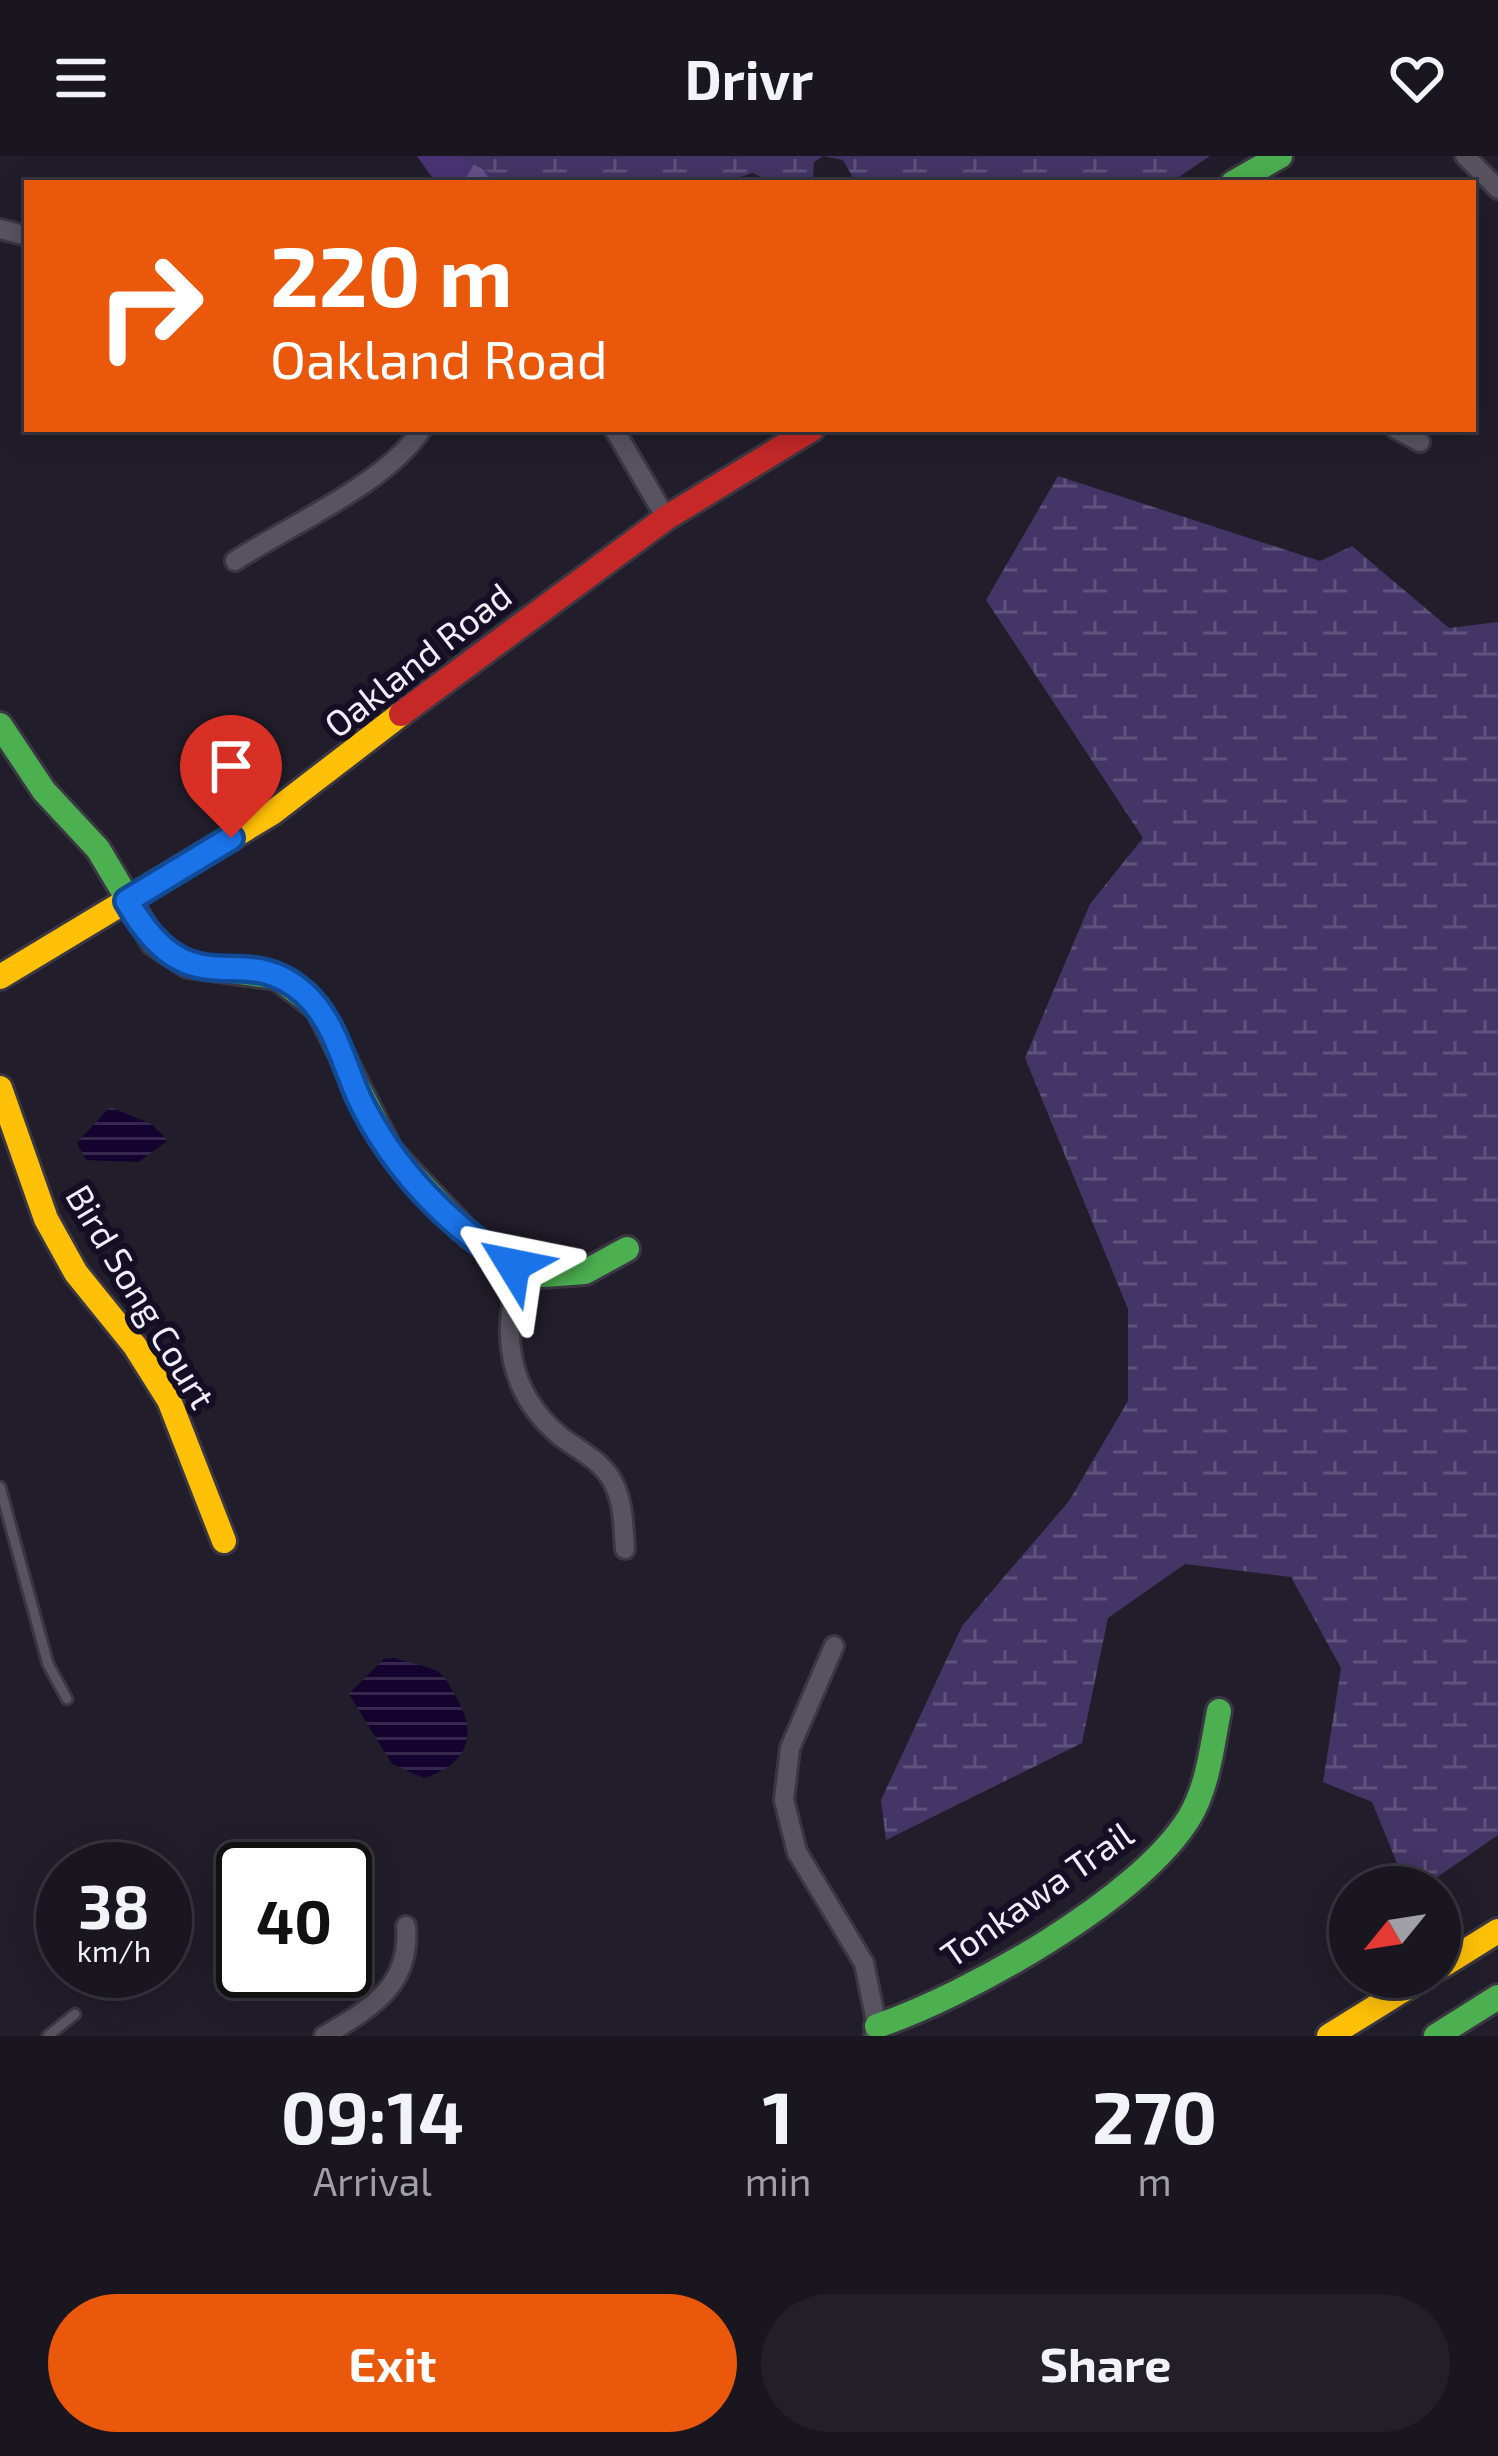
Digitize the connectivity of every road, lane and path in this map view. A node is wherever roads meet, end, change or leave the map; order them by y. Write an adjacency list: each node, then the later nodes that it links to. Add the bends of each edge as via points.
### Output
1 (1280, 156): 3 (main road)
2 (1465, 156): 4 (street)
3 (1243, 180)
4 (1498, 189)
5 (420, 432): 11 (street, via 374,476)
6 (616, 432): 10 (street)
7 (807, 432): 10 (main road, Oakland Road)
8 (1402, 432): 9 (street)
9 (1420, 442)
10 (666, 518): 13 (main road, Oakland Road, via 293,798)
11 (236, 561)
12 (0, 725): 13 (main road, via 44,791 98,849)
13 (127, 901): 14 (main road, Oakland Road); 17 (main road, via 154,944 188,965 277,976 300,989 332,1030 390,1150 448,1217)
14 (0, 977)
15 (0, 1088): 19 (main road, Bird Song Court, via 46,1220 169,1400)
16 (627, 1249): 17 (main road, via 585,1272)
17 (523, 1268): 20 (street, via 509,1310 513,1369 541,1419 607,1473 621,1506)
18 (0, 1487): 22 (lane, via 48,1664)
19 (224, 1541)
20 (625, 1549)
21 (833, 1646): 30 (street, via 790,1748 784,1800 797,1852 864,1963)
22 (67, 1699)
23 (1219, 1711): 30 (main road, Tonkawa Trail, via 1188,1819 1138,1874 922,2014)
24 (406, 1927): 32 (street, via 401,1977 364,2013)
25 (1498, 1931): 26 (main road)
26 (1461, 1954)
27 (1498, 1997): 34 (main road)
28 (1391, 1998): 33 (main road)
29 (75, 2014): 31 (lane)
30 (875, 2031)
31 (48, 2036)
32 (324, 2036)
33 (1330, 2036)
34 (1436, 2036)

